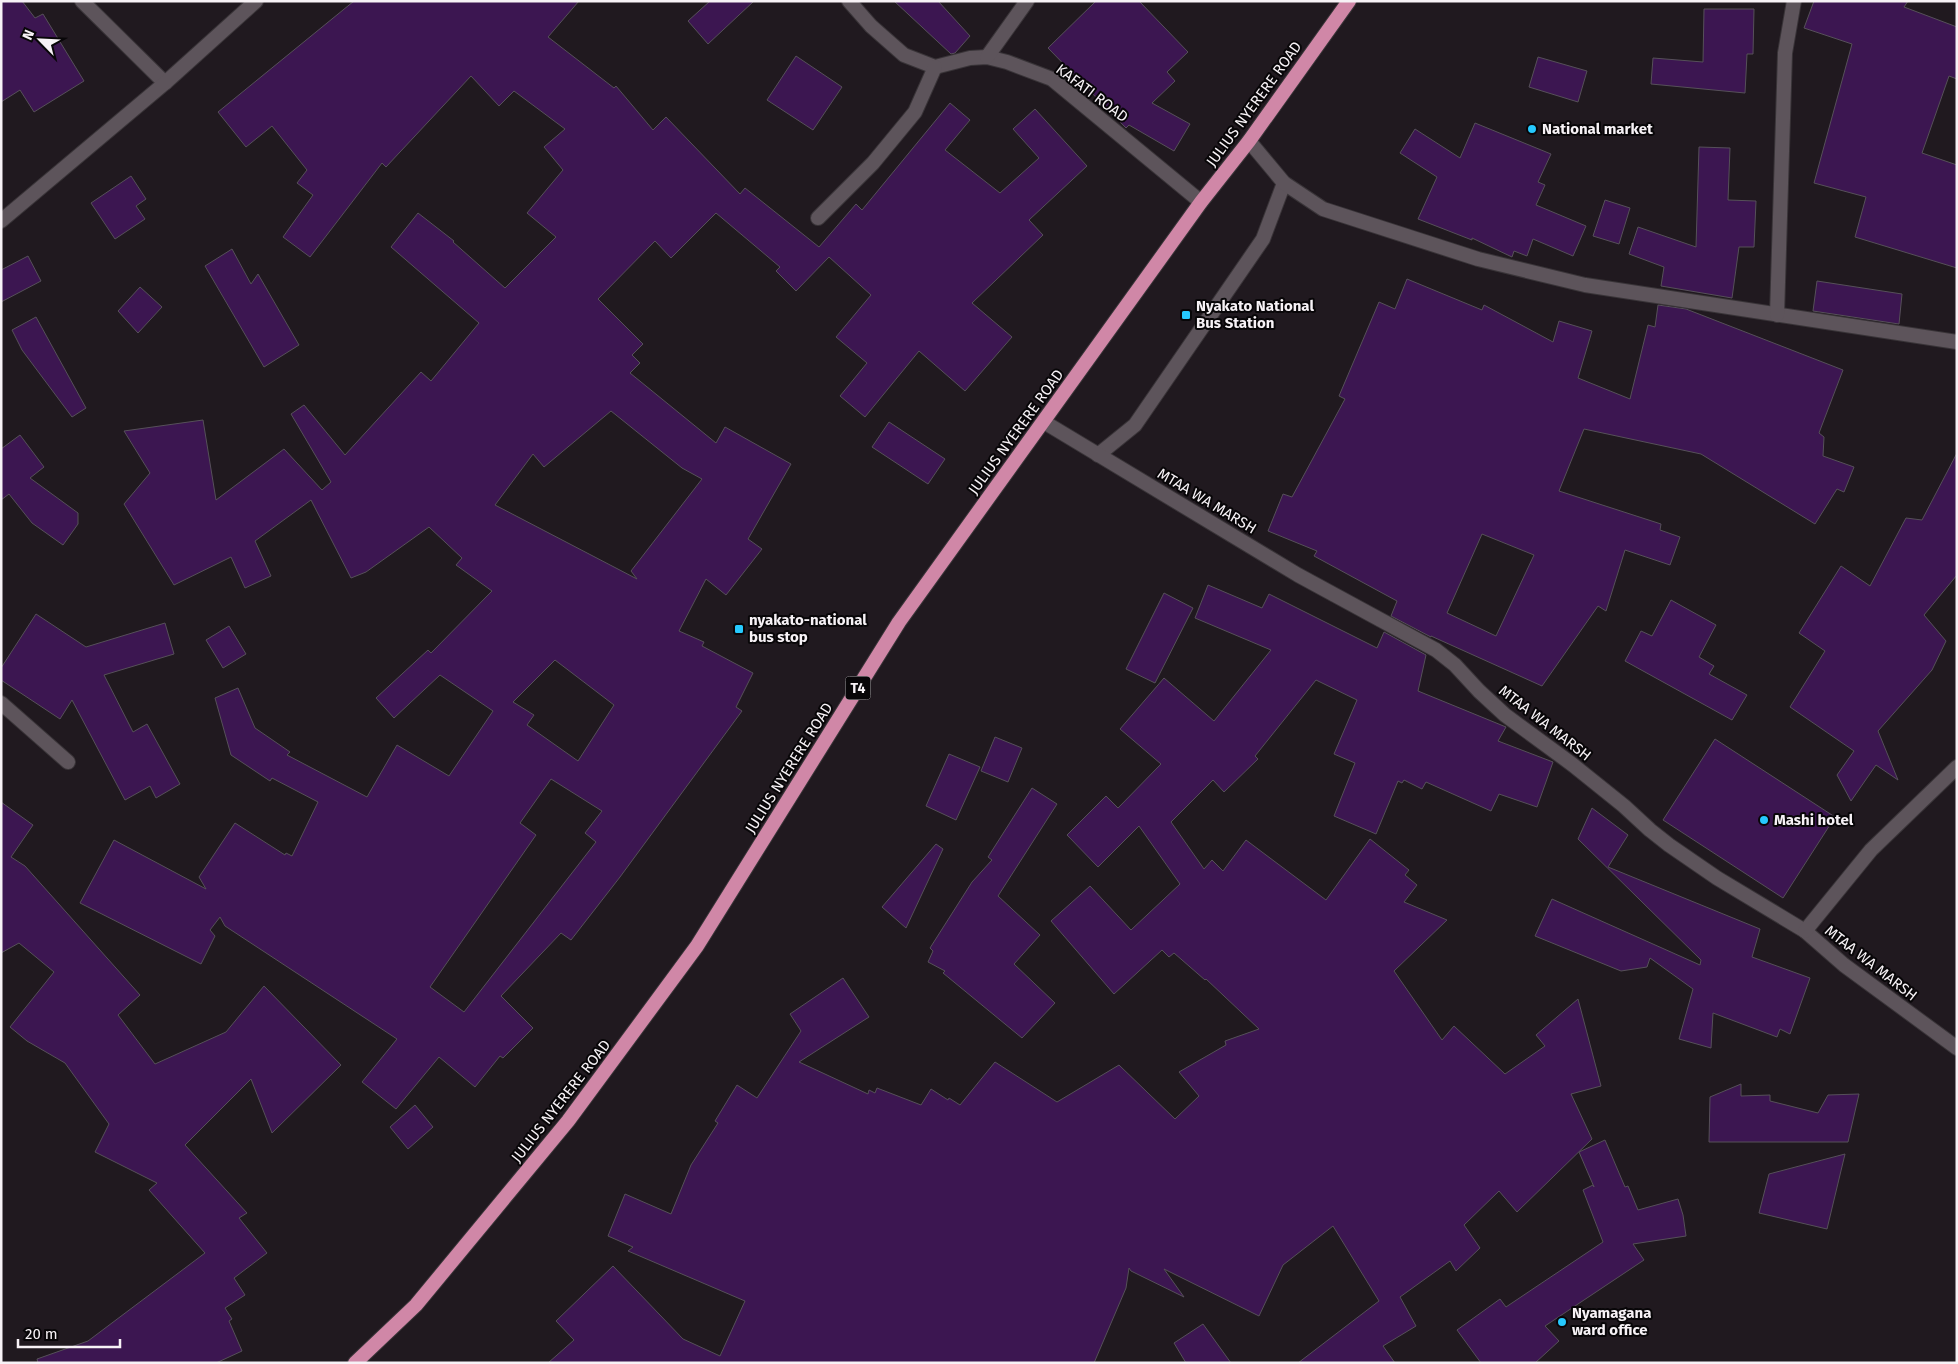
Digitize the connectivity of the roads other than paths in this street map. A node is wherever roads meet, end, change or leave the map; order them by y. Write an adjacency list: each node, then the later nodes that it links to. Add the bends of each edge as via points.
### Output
1 (82, 1): 9 (street)
2 (256, 1): 9 (street)
3 (849, 1): 8 (street, via 904,55)
4 (1028, 1): 7 (street)
5 (1349, 1): 10 (highway, JULIUS NYERERE ROAD / T4)
6 (1794, 1): 15 (street, via 1786,53)
7 (987, 57): 8 (street, KAFATI ROAD); 12 (street, KAFATI ROAD, via 1052,79)
8 (935, 67): 13 (street, via 915,112 872,163)
9 (165, 83): 14 (street)
10 (1249, 141): 11 (street); 12 (highway, JULIUS NYERERE ROAD / T4)
11 (1284, 183): 15 (street, via 1323,210 1478,259 1585,285); 18 (street, via 1263,239 1135,425)
12 (1200, 202): 17 (highway, JULIUS NYERERE ROAD / T4)
13 (818, 218)
14 (1, 220)
15 (1777, 315): 16 (street)
16 (1957, 342)
17 (1044, 422): 18 (street, MTAA WA MARSH); 24 (highway, JULIUS NYERERE ROAD / T4, via 899,622 697,946 568,1121 416,1305)
18 (1098, 455): 22 (street, MTAA WA MARSH, via 1298,575 1436,650 1456,664 1505,715 1580,770 1669,845)
19 (1, 703): 20 (street)
20 (68, 762)
21 (1957, 766): 22 (street, via 1871,850)
22 (1804, 931): 23 (street, MTAA WA MARSH, via 1844,965)
23 (1957, 1048)
24 (355, 1363)

